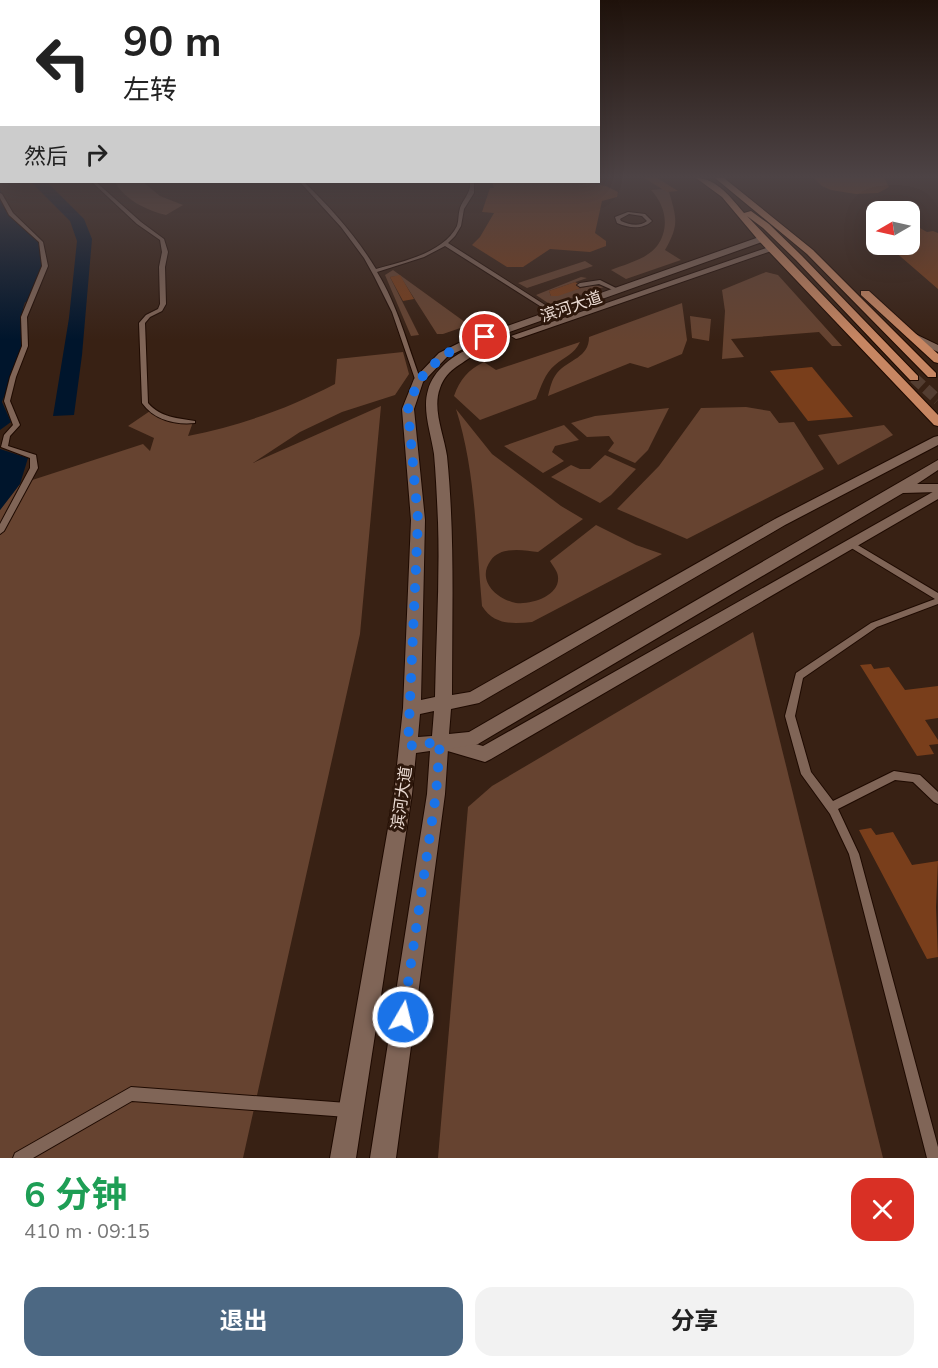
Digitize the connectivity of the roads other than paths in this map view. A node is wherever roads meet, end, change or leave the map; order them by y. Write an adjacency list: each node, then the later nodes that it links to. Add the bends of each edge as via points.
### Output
1 (30, 232): 28 (lane, via 41,242 45,266 24,317 25,346 7,401 17,426 7,435 4,447 34,457 34,468)
2 (152, 232): 22 (lane, via 162,239 165,252 163,304 142,323 145,403 150,411 167,420)
3 (347, 232): 12 (lane)
4 (455, 232): 10 (lane)
5 (757, 232): 9 (main road)
6 (772, 232): 20 (main road)
7 (785, 232): 19 (main road)
8 (798, 232): 16 (main road)
9 (762, 238): 11 (main road); 14 (street, 滨河大道)
10 (446, 244): 12 (lane); 15 (lane)
11 (772, 249): 23 (main road); 31 (street, 滨河大道, via 476,350 456,360 443,373 431,402 440,453 445,524)
12 (374, 271): 21 (lane, via 394,311)
13 (580, 285): 14 (lane, via 600,282)
14 (617, 290): 15 (street, 滨河大道)
15 (553, 312): 21 (street, 滨河大道, via 443,355)
16 (907, 333): 17 (street); 18 (main road)
17 (938, 349)
18 (938, 360)
19 (932, 375)
20 (914, 378)
21 (418, 381): 32 (street, 滨河大道, via 408,409 418,520)
22 (193, 422)
23 (938, 422)
24 (938, 440): 31 (street, via 780,522 473,698)
25 (938, 464): 26 (street)
26 (899, 490): 27 (street); 33 (street, via 472,739)
27 (938, 491): 29 (street)
28 (0, 531)
29 (851, 544): 30 (lane); 33 (street, via 485,754)
30 (938, 599): 36 (lane, via 874,625 799,676 790,716 806,774)
31 (443, 704): 32 (street); 33 (street, 滨河大道)
32 (411, 708): 34 (street, 滨河大道)
33 (440, 742): 34 (street); 40 (street, 滨河大道, via 436,794)
34 (408, 746): 37 (street, 滨河大道)
35 (938, 799): 36 (lane, via 916,778 894,775)
36 (831, 807): 41 (lane, via 854,854)
37 (350, 1110): 38 (lane, via 131,1094); 39 (street, 滨河大道)
38 (20, 1158)
39 (343, 1158)
40 (383, 1158)
41 (934, 1158)

